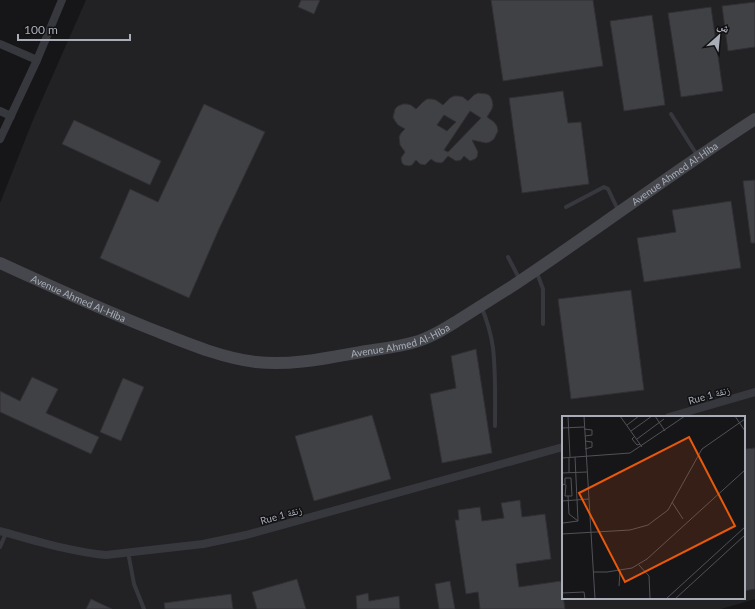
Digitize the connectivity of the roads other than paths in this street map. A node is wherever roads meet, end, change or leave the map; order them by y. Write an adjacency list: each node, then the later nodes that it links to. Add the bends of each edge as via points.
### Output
1 (62, 0): 3 (street)
2 (0, 44): 3 (street)
3 (37, 60): 6 (street)
4 (0, 110): 6 (street)
5 (671, 114): 9 (lane)
6 (11, 116): 8 (street)
7 (755, 119): 9 (street, Avenue Ahmed Al-Hiba)
8 (0, 139)
9 (698, 158): 11 (street, Avenue Ahmed Al-Hiba)
10 (566, 207): 11 (lane, via 604,187 608,189)
11 (619, 212): 14 (street, Avenue Ahmed Al-Hiba)
12 (508, 257): 15 (lane)
13 (0, 263): 16 (street, Avenue Ahmed Al-Hiba, via 175,339 206,350 256,362 283,364 308,361 416,342)
14 (536, 270): 15 (street, Avenue Ahmed Al-Hiba); 17 (lane, via 543,289)
15 (520, 281): 16 (street, Avenue Ahmed Al-Hiba)
16 (481, 306): 20 (lane, via 493,347)
17 (543, 324)
18 (755, 392): 19 (street, Rue 1 زنقة)
19 (671, 416)
20 (495, 426)
21 (562, 447): 24 (street, Rue 1 زنقة, via 246,535 202,544)
22 (3, 532): 23 (lane); 24 (street, Rue 1 زنقة, via 79,551 106,555)
23 (0, 547)
24 (128, 552): 25 (lane, via 134,584)
25 (144, 609)

